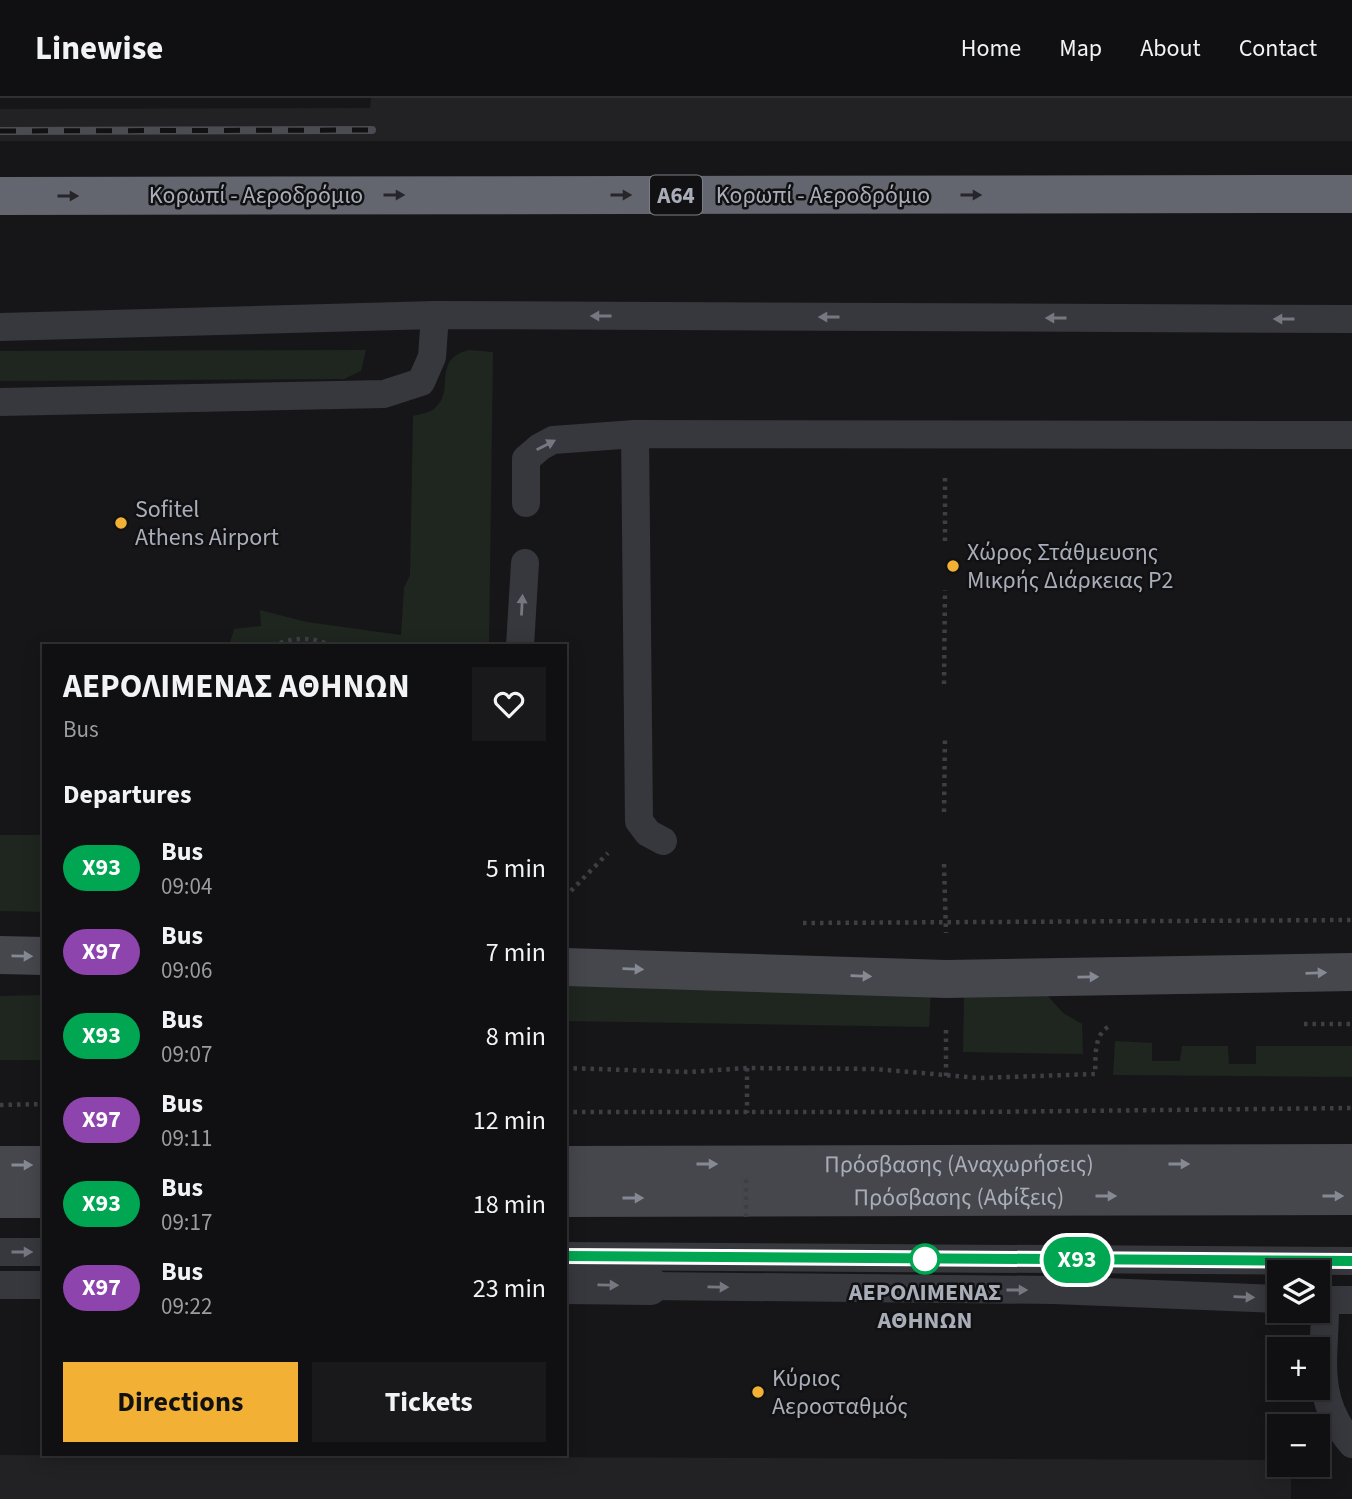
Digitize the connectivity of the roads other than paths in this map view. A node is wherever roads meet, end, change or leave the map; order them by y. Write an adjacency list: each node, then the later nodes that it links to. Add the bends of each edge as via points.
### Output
1 (1352, 194): 2 (highway, Κορωπί - Αεροδρόμιο / Α64, one-way to 1)
2 (0, 196)
3 (435, 315): 4 (lane, one-way to 3); 5 (lane); 6 (lane, via 432,357 421,382 384,394)
4 (1352, 319)
5 (0, 327)
6 (0, 402)
7 (635, 435): 8 (lane); 9 (lane, one-way to 7, via 526,459 540,447 553,440); 12 (lane, via 639,821)
8 (1352, 435)
9 (526, 503)
10 (524, 563): 11 (lane, one-way to 10)
11 (520, 644)
12 (663, 841)
13 (0, 955): 14 (street, one-way to 14)
14 (42, 956)
15 (567, 967): 16 (street, one-way to 16, via 946,979)
16 (1352, 972)
17 (1352, 1164): 18 (street, Πρόσβασης (Αναχωρήσεις), one-way to 17)
18 (567, 1165)
19 (0, 1166): 20 (street, one-way to 20)
20 (42, 1166)
21 (1352, 1196): 22 (street, Πρόσβασης (Αφίξεις), one-way to 21)
22 (567, 1198)
23 (0, 1199): 24 (street)
24 (42, 1199)
25 (0, 1252): 26 (lane, one-way to 26)
26 (42, 1252)
27 (567, 1256): 28 (lane)
28 (1352, 1261)
29 (0, 1285): 30 (lane)
30 (42, 1285)
31 (567, 1285): 32 (street, one-way to 32)
32 (650, 1286): 33 (lane, one-way to 33, via 1054,1290)
33 (1267, 1299)
34 (1332, 1300): 35 (lane, via 1321,1365 1325,1394)
35 (1352, 1444)

